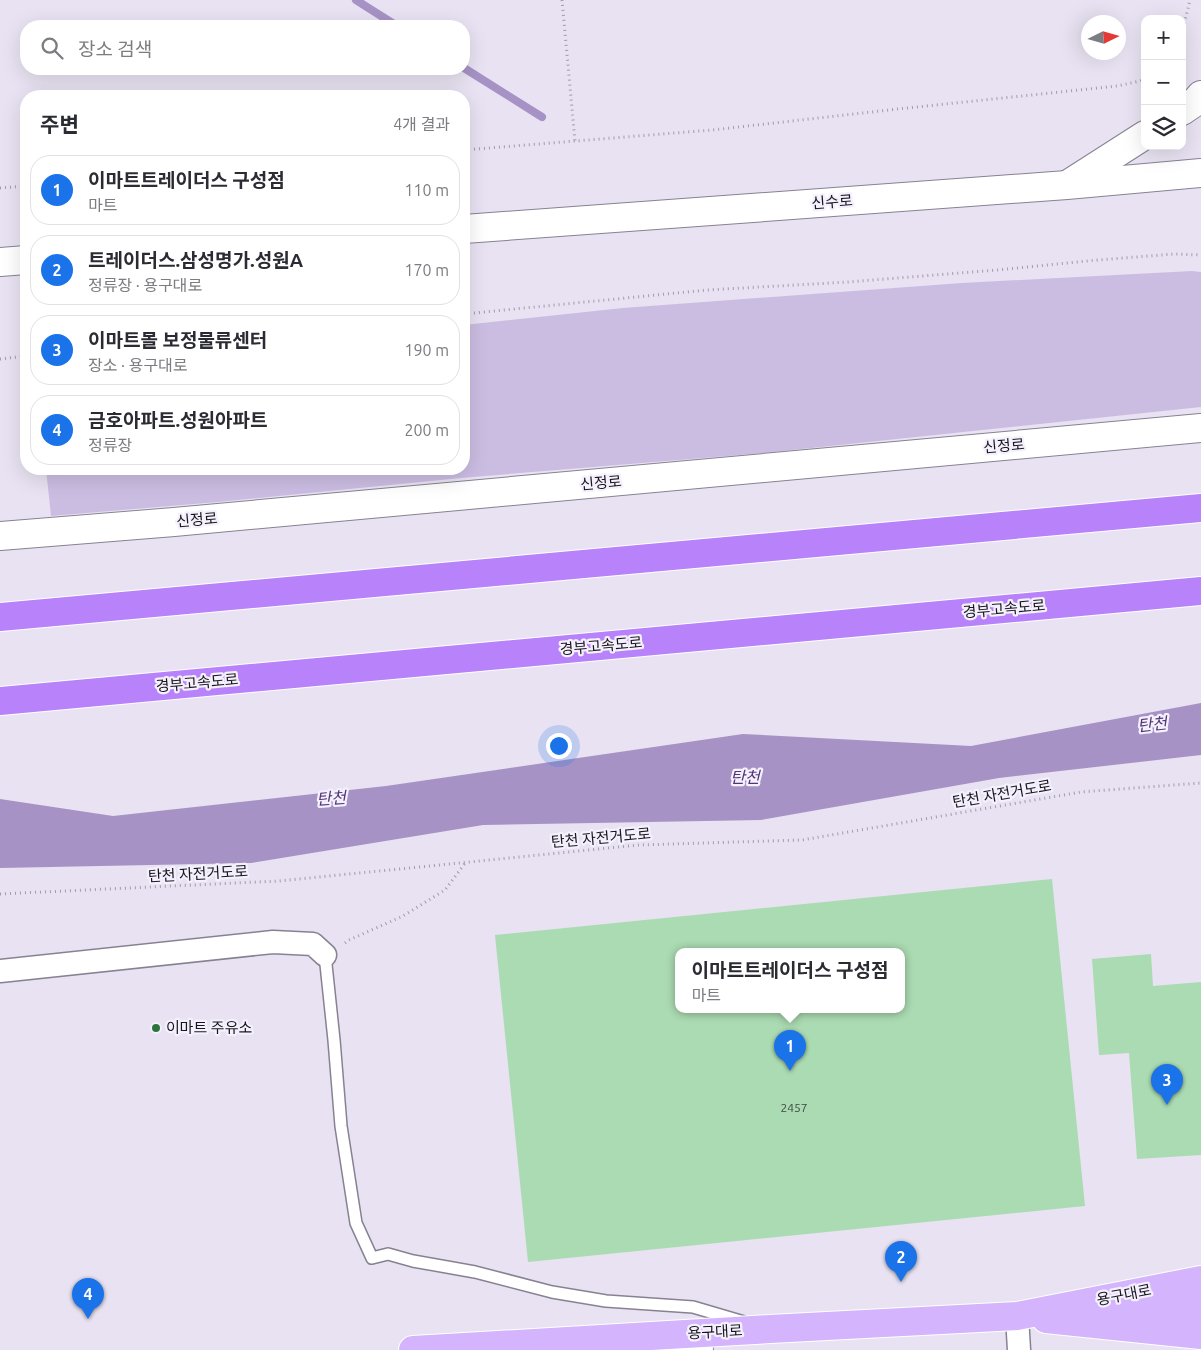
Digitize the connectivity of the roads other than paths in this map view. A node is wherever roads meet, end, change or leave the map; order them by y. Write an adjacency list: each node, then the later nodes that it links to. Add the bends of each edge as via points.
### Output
1 (1201, 95): 2 (street)
2 (1186, 108)
3 (1141, 138): 5 (street)
4 (1201, 173): 5 (street, 신수로)
5 (1067, 185): 6 (street, 신수로)
6 (470, 228)
7 (20, 260): 8 (street)
8 (0, 262)
9 (1201, 428): 11 (street, 신정로)
10 (1201, 508): 13 (highway)
11 (0, 536)
12 (1201, 591): 14 (highway, 경부고속도로)
13 (0, 617)
14 (0, 701)
15 (325, 957): 16 (street, via 313,944 272,942); 20 (lane, via 341,1126 356,1223 372,1258 388,1254 552,1292 606,1301 694,1307)
16 (0, 971)
17 (1201, 1280): 19 (main road, 용구대로)
18 (1201, 1308): 19 (main road)
19 (1017, 1316): 20 (main road, 용구대로); 22 (main road, 용구대로); 27 (street)
20 (770, 1329): 24 (main road, 용구대로)
21 (1201, 1330): 22 (main road)
22 (1174, 1332): 23 (main road, 용구대로)
23 (1201, 1335)
24 (650, 1336): 25 (main road, 용구대로); 26 (street)
25 (413, 1350)
26 (699, 1350)
27 (1019, 1350)

